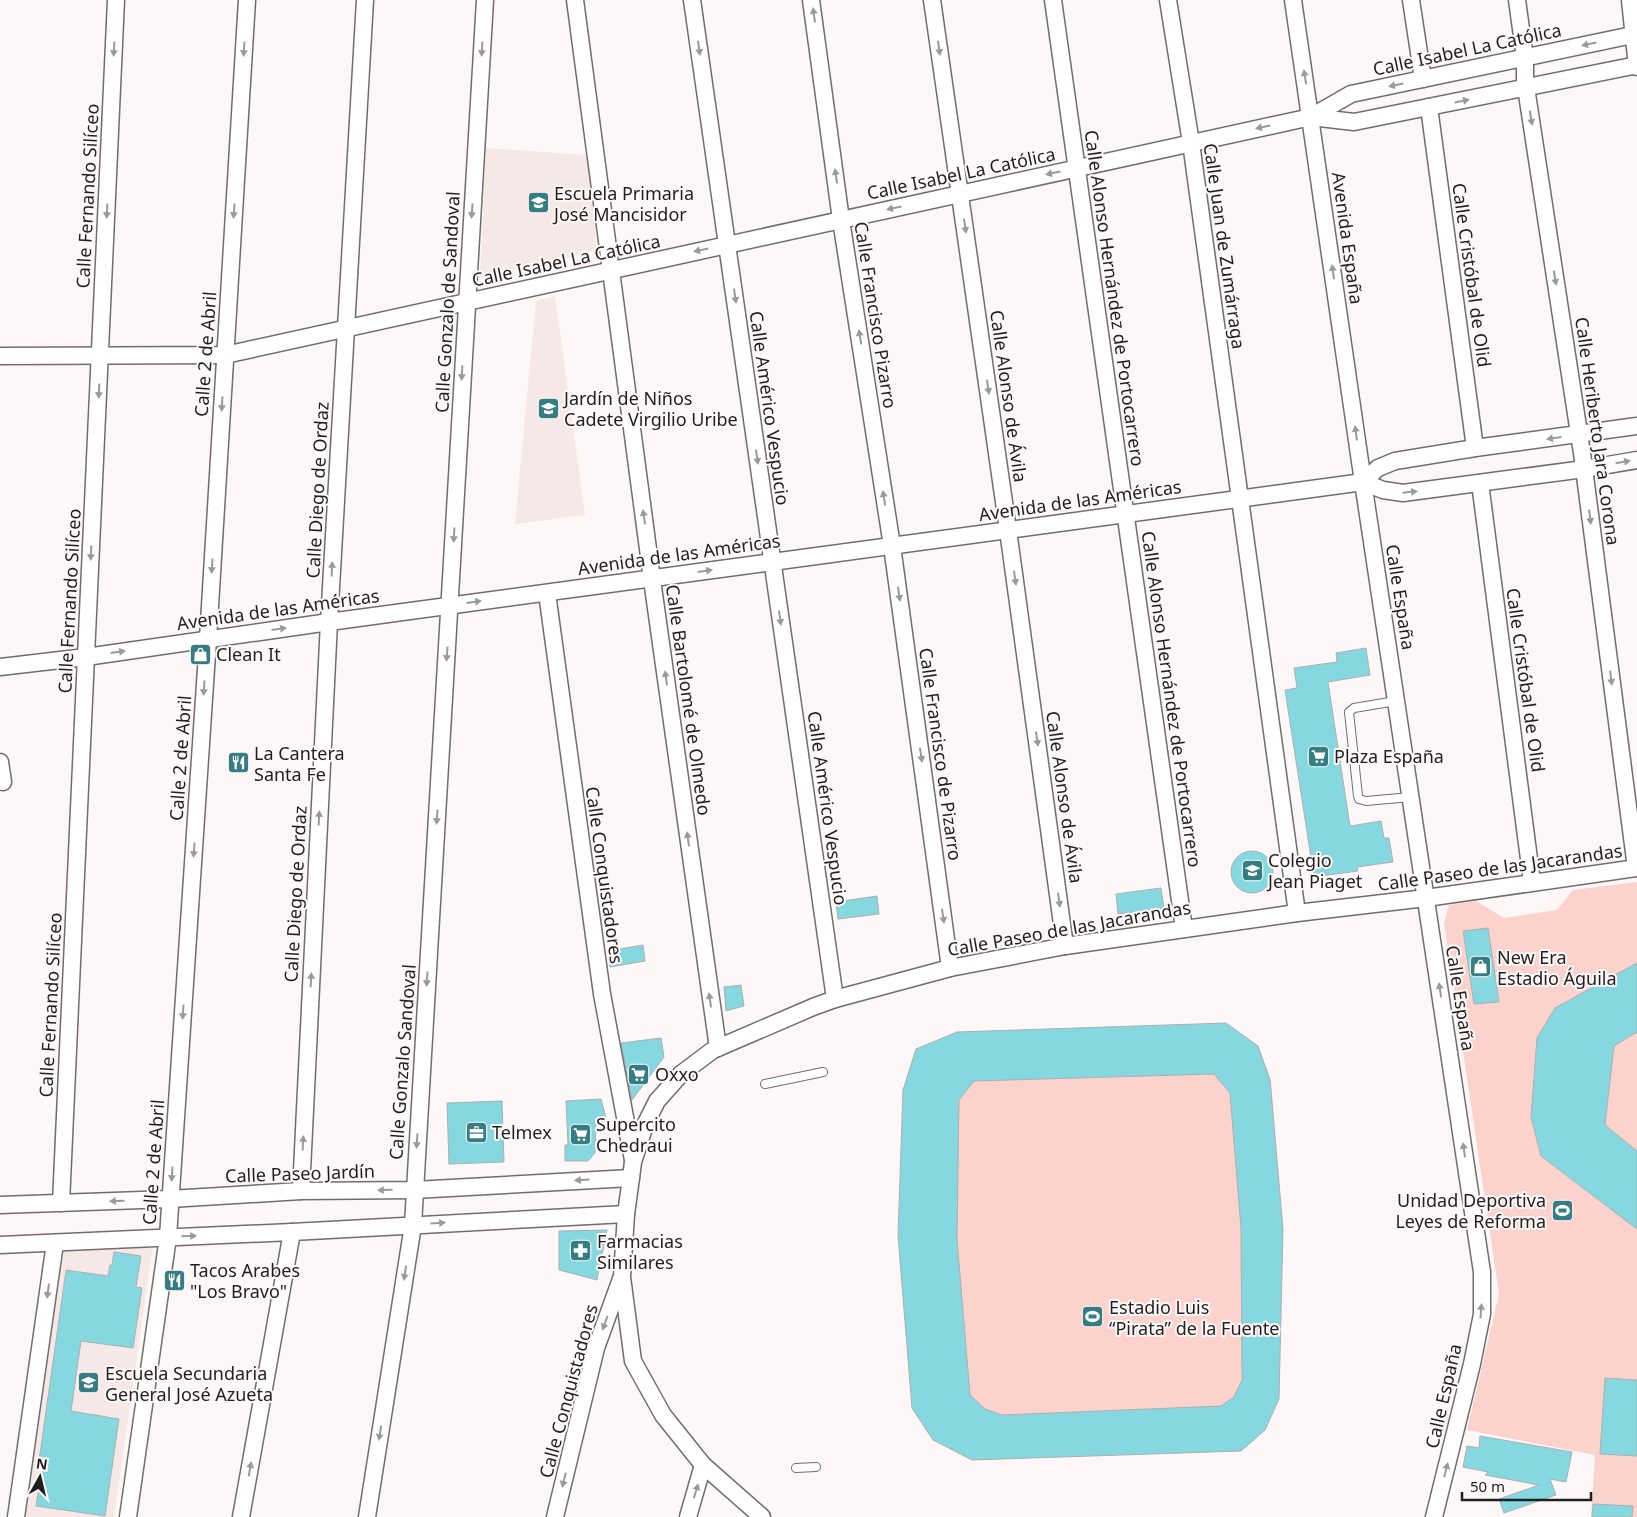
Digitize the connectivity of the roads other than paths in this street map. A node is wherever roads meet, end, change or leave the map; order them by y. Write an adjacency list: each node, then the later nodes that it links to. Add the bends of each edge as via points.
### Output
1 (116, 0): 32 (street, Calle Fernando Silíceo, one-way to 32)
2 (247, 0): 30 (street, Calle 2 de Abril, one-way to 30)
3 (365, 0): 29 (street, Calle Diego de Ordaz)
4 (484, 0): 28 (street, Calle Gonzalo de Sandoval, one-way to 28)
5 (575, 0): 27 (street, Calle Bartolomé de Olmedo)
6 (692, 0): 26 (street, Calle Américo Vespucio, one-way to 26)
7 (811, 0): 25 (street, Calle Francisco Pizarro, one-way to 7)
8 (932, 0): 24 (street, Calle Alonso de Ávila, one-way to 24)
9 (1053, 0): 23 (street, Calle Alonso Hernández de Portocarrero)
10 (1168, 0): 22 (street, Calle Juan de Zumárraga)
11 (1293, 0): 21 (street, Avenida España, one-way to 11)
12 (1411, 0): 18 (street)
13 (1517, 0): 16 (street, Calle Heriberto Jara Corona)
14 (1630, 0): 15 (street)
15 (1636, 34): 16 (street, Calle Isabel La Católica, one-way to 16); 17 (street)
16 (1525, 58): 18 (street, Calle Isabel La Católica); 19 (street, Calle Heriberto Jara Corona)
17 (1637, 66): 19 (street, Calle Isabel La Católica)
18 (1423, 79): 21 (street, Calle Isabel La Católica, one-way to 21, via 1351,94)
19 (1527, 88): 20 (street, Calle Isabel La Católica, one-way to 19); 34 (street, Calle Heriberto Jara Corona, one-way to 34)
20 (1429, 107): 21 (street, Calle Isabel La Católica, via 1354,122); 35 (street, Calle Cristóbal de Olid)
21 (1311, 117): 22 (street, Calle Isabel La Católica, one-way to 22); 38 (street, Avenida España, one-way to 21)
22 (1191, 143): 23 (street, Calle Isabel La Católica); 40 (street, Calle Juan de Zumárraga)
23 (1077, 168): 24 (street, Calle Isabel La Católica, one-way to 24); 41 (street, Calle Alonso Hernández de Portocarrero)
24 (960, 194): 25 (street, Calle Isabel La Católica, one-way to 25); 42 (street, Calle Alonso de Ávila, one-way to 42)
25 (842, 220): 26 (street, Calle Isabel La Católica); 43 (street, Calle Francisco Pizarro, one-way to 25)
26 (727, 245): 27 (street, Calle Isabel La Católica, one-way to 27); 44 (street, Calle Américo Vespucio, one-way to 44)
27 (611, 270): 28 (street, Calle Isabel La Católica); 45 (street, Calle Bartolomé de Olmedo, one-way to 27)
28 (466, 302): 29 (street, Calle Isabel La Católica); 47 (street, Calle Gonzalo de Sandoval, one-way to 47)
29 (346, 328): 30 (street, Calle Isabel La Católica); 48 (street, Calle Diego de Ordaz, one-way to 29)
30 (225, 355): 32 (street, Calle Isabel La Católica); 49 (street, Calle 2 de Abril, one-way to 49)
31 (0, 356): 32 (street, Calle Isabel La Católica)
32 (100, 356): 50 (street, Calle Fernando Silíceo, one-way to 50)
33 (1637, 426): 34 (street)
34 (1579, 434): 35 (street, one-way to 35); 37 (street, Calle Heriberto Jara Corona)
35 (1475, 448): 38 (street, via 1395,461 1378,468)
36 (1637, 460): 37 (street, Avenida de las Américas, one-way to 36)
37 (1584, 469): 39 (street, Avenida de las Américas); 56 (street, Calle Heriberto Jara Corona, one-way to 56)
38 (1363, 482): 39 (street, Avenida de las Américas, one-way to 39, via 1383,490 1404,493); 40 (street, Avenida de las Américas); 52 (street, Calle España)
39 (1480, 482): 57 (street, Calle Cristóbal de Olid)
40 (1240, 498): 41 (street, Avenida de las Américas); 59 (street, Calle Juan de Zumárraga)
41 (1125, 514): 42 (street, Avenida de las Américas); 60 (street, Calle Alonso Hernández de Portocarrero)
42 (1008, 530): 43 (street, Avenida de las Américas); 61 (street, Calle Alonso de Ávila, one-way to 61)
43 (892, 546): 44 (street, Avenida de las Américas); 62 (street, Calle Francisco de Pizarro, one-way to 62)
44 (772, 562): 45 (street, Avenida de las Américas, one-way to 44); 63 (street, Calle Américo Vespucio, one-way to 63)
45 (653, 578): 46 (street, Avenida de las Américas); 64 (street, Calle Bartolomé de Olmedo, one-way to 45)
46 (547, 593): 47 (street, Avenida de las Américas, one-way to 46); 67 (street, Calle Conquistadores, via 602,994)
47 (450, 606): 48 (street, Avenida de las Américas); 68 (street, Calle Gonzalo Sandoval, one-way to 68)
48 (329, 622): 49 (street, Avenida de las Américas, one-way to 48); 69 (street, Calle Diego de Ordaz, one-way to 48)
49 (208, 639): 50 (street, Avenida de las Américas, one-way to 49); 70 (street, Calle 2 de Abril, one-way to 70)
50 (86, 657): 51 (street, Avenida de las Américas); 71 (street, Calle Fernando Silíceo)
51 (0, 667)
52 (1396, 701): 55 (street, Calle España); 55 (lane, via 1354,708 1349,712 1358,796 1366,801)
53 (0, 762): 54 (street)
54 (3, 782)
55 (1411, 797): 58 (street, Calle España)
56 (1636, 868): 57 (street, Calle Paseo de las Jacarandas)
57 (1532, 882): 58 (street, Calle Paseo de las Jacarandas)
58 (1426, 898): 59 (street, Calle Paseo de las Jacarandas); 90 (street, Calle España, one-way to 58, via 1482,1314 1482,1272)
59 (1297, 913): 60 (street, Calle Paseo de las Jacarandas)
60 (1184, 929): 61 (street, Calle Paseo de las Jacarandas)
61 (1065, 946): 62 (street, Calle Paseo de las Jacarandas)
62 (950, 968): 63 (street, Calle Paseo de las Jacarandas)
63 (835, 999): 64 (street, Calle Paseo de las Jacarandas)
64 (718, 1048): 67 (street, Calle Paseo de las Jacarandas, via 681,1074 657,1101 644,1125)
65 (823, 1072): 66 (lane)
66 (765, 1084)
67 (632, 1170): 68 (street, Calle Paseo Jardín, one-way to 68); 73 (street, Calle Paseo de las Jacarandas)
68 (414, 1190): 69 (street, Calle Paseo Jardín, one-way to 69); 74 (street, Calle Gonzalo Sandoval)
69 (301, 1192): 70 (street, Calle Paseo Jardín)
70 (170, 1199): 71 (street, Calle Paseo Jardín, one-way to 71); 76 (street, Calle 2 de Abril)
71 (61, 1203): 72 (street, Calle Paseo Jardín)
72 (0, 1206)
73 (626, 1214): 74 (street, one-way to 73); 79 (street, Calle Paseo de las Jacarandas)
74 (413, 1224): 75 (street); 86 (street, Calle Gonzalo Sandoval, one-way to 86)
75 (292, 1232): 76 (street, one-way to 75); 85 (street, one-way to 75)
76 (168, 1236): 77 (street); 84 (street, Calle 2 de Abril)
77 (55, 1243): 78 (street); 83 (street, one-way to 83)
78 (0, 1245)
79 (622, 1277): 80 (street, via 632,1361 663,1415); 87 (street, Calle Conquistadores, one-way to 87, via 596,1348)
80 (704, 1465): 88 (street, one-way to 80); 89 (street)
81 (816, 1467): 82 (lane)
82 (796, 1468)
83 (16, 1517)
84 (128, 1517)
85 (241, 1517)
86 (367, 1517)
87 (555, 1517)
88 (688, 1517)
89 (762, 1517)
90 (1434, 1517)

